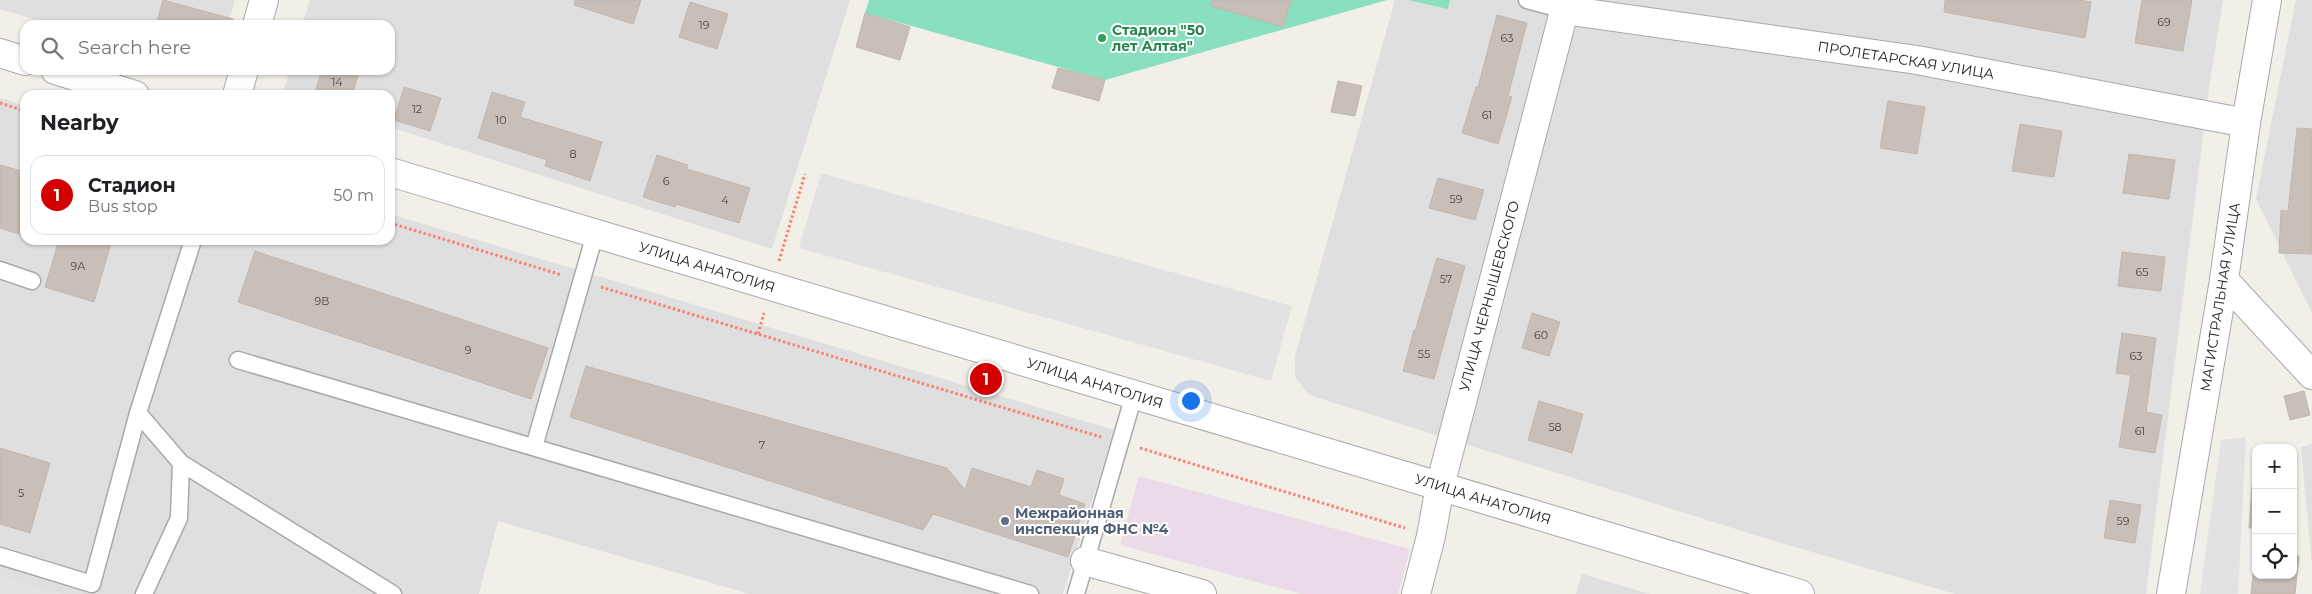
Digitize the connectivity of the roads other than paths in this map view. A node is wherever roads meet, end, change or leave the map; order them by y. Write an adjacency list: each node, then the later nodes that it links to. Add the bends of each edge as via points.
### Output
1 (264, 0): 5 (street)
2 (1527, 0): 4 (lane)
3 (2267, 0): 12 (street, МАГИСТРАЛЬНАЯ УЛИЦА)
4 (1565, 5): 12 (street, ПРОЛЕТАРСКАЯ УЛИЦА, via 1917,60); 25 (street, УЛИЦА ЧЕРНЫШЕВСКОГО)
5 (258, 20)
6 (0, 53): 7 (street)
7 (20, 59)
8 (71, 75): 10 (street)
9 (243, 75): 11 (street)
10 (120, 90)
11 (238, 90)
12 (2246, 123): 18 (street, МАГИСТРАЛЬНАЯ УЛИЦА)
13 (395, 174): 14 (street, УЛИЦА АНАТОЛИЯ)
14 (595, 234): 21 (street, УЛИЦА АНАТОЛИЯ); 23 (lane)
15 (191, 245): 22 (lane)
16 (0, 270): 17 (lane)
17 (32, 280)
18 (2224, 280): 20 (street); 35 (street, МАГИСТРАЛЬНАЯ УЛИЦА)
19 (238, 360): 23 (lane)
20 (2312, 375)
21 (1134, 395): 25 (street, УЛИЦА АНАТОЛИЯ); 27 (lane)
22 (138, 413): 24 (lane); 26 (lane, via 92,584)
23 (534, 447): 30 (lane)
24 (181, 463): 28 (lane, via 179,518); 29 (lane)
25 (1440, 486): 33 (street, УЛИЦА ЧЕРНЫШЕВСКОГО); 34 (street, УЛИЦА АНАТОЛИЯ)
26 (0, 556)
27 (1086, 561): 31 (lane); 32 (street)
28 (144, 594)
29 (393, 594)
30 (1030, 594)
31 (1076, 594)
32 (1202, 594)
33 (1416, 594)
34 (1800, 594)
35 (2171, 594)

